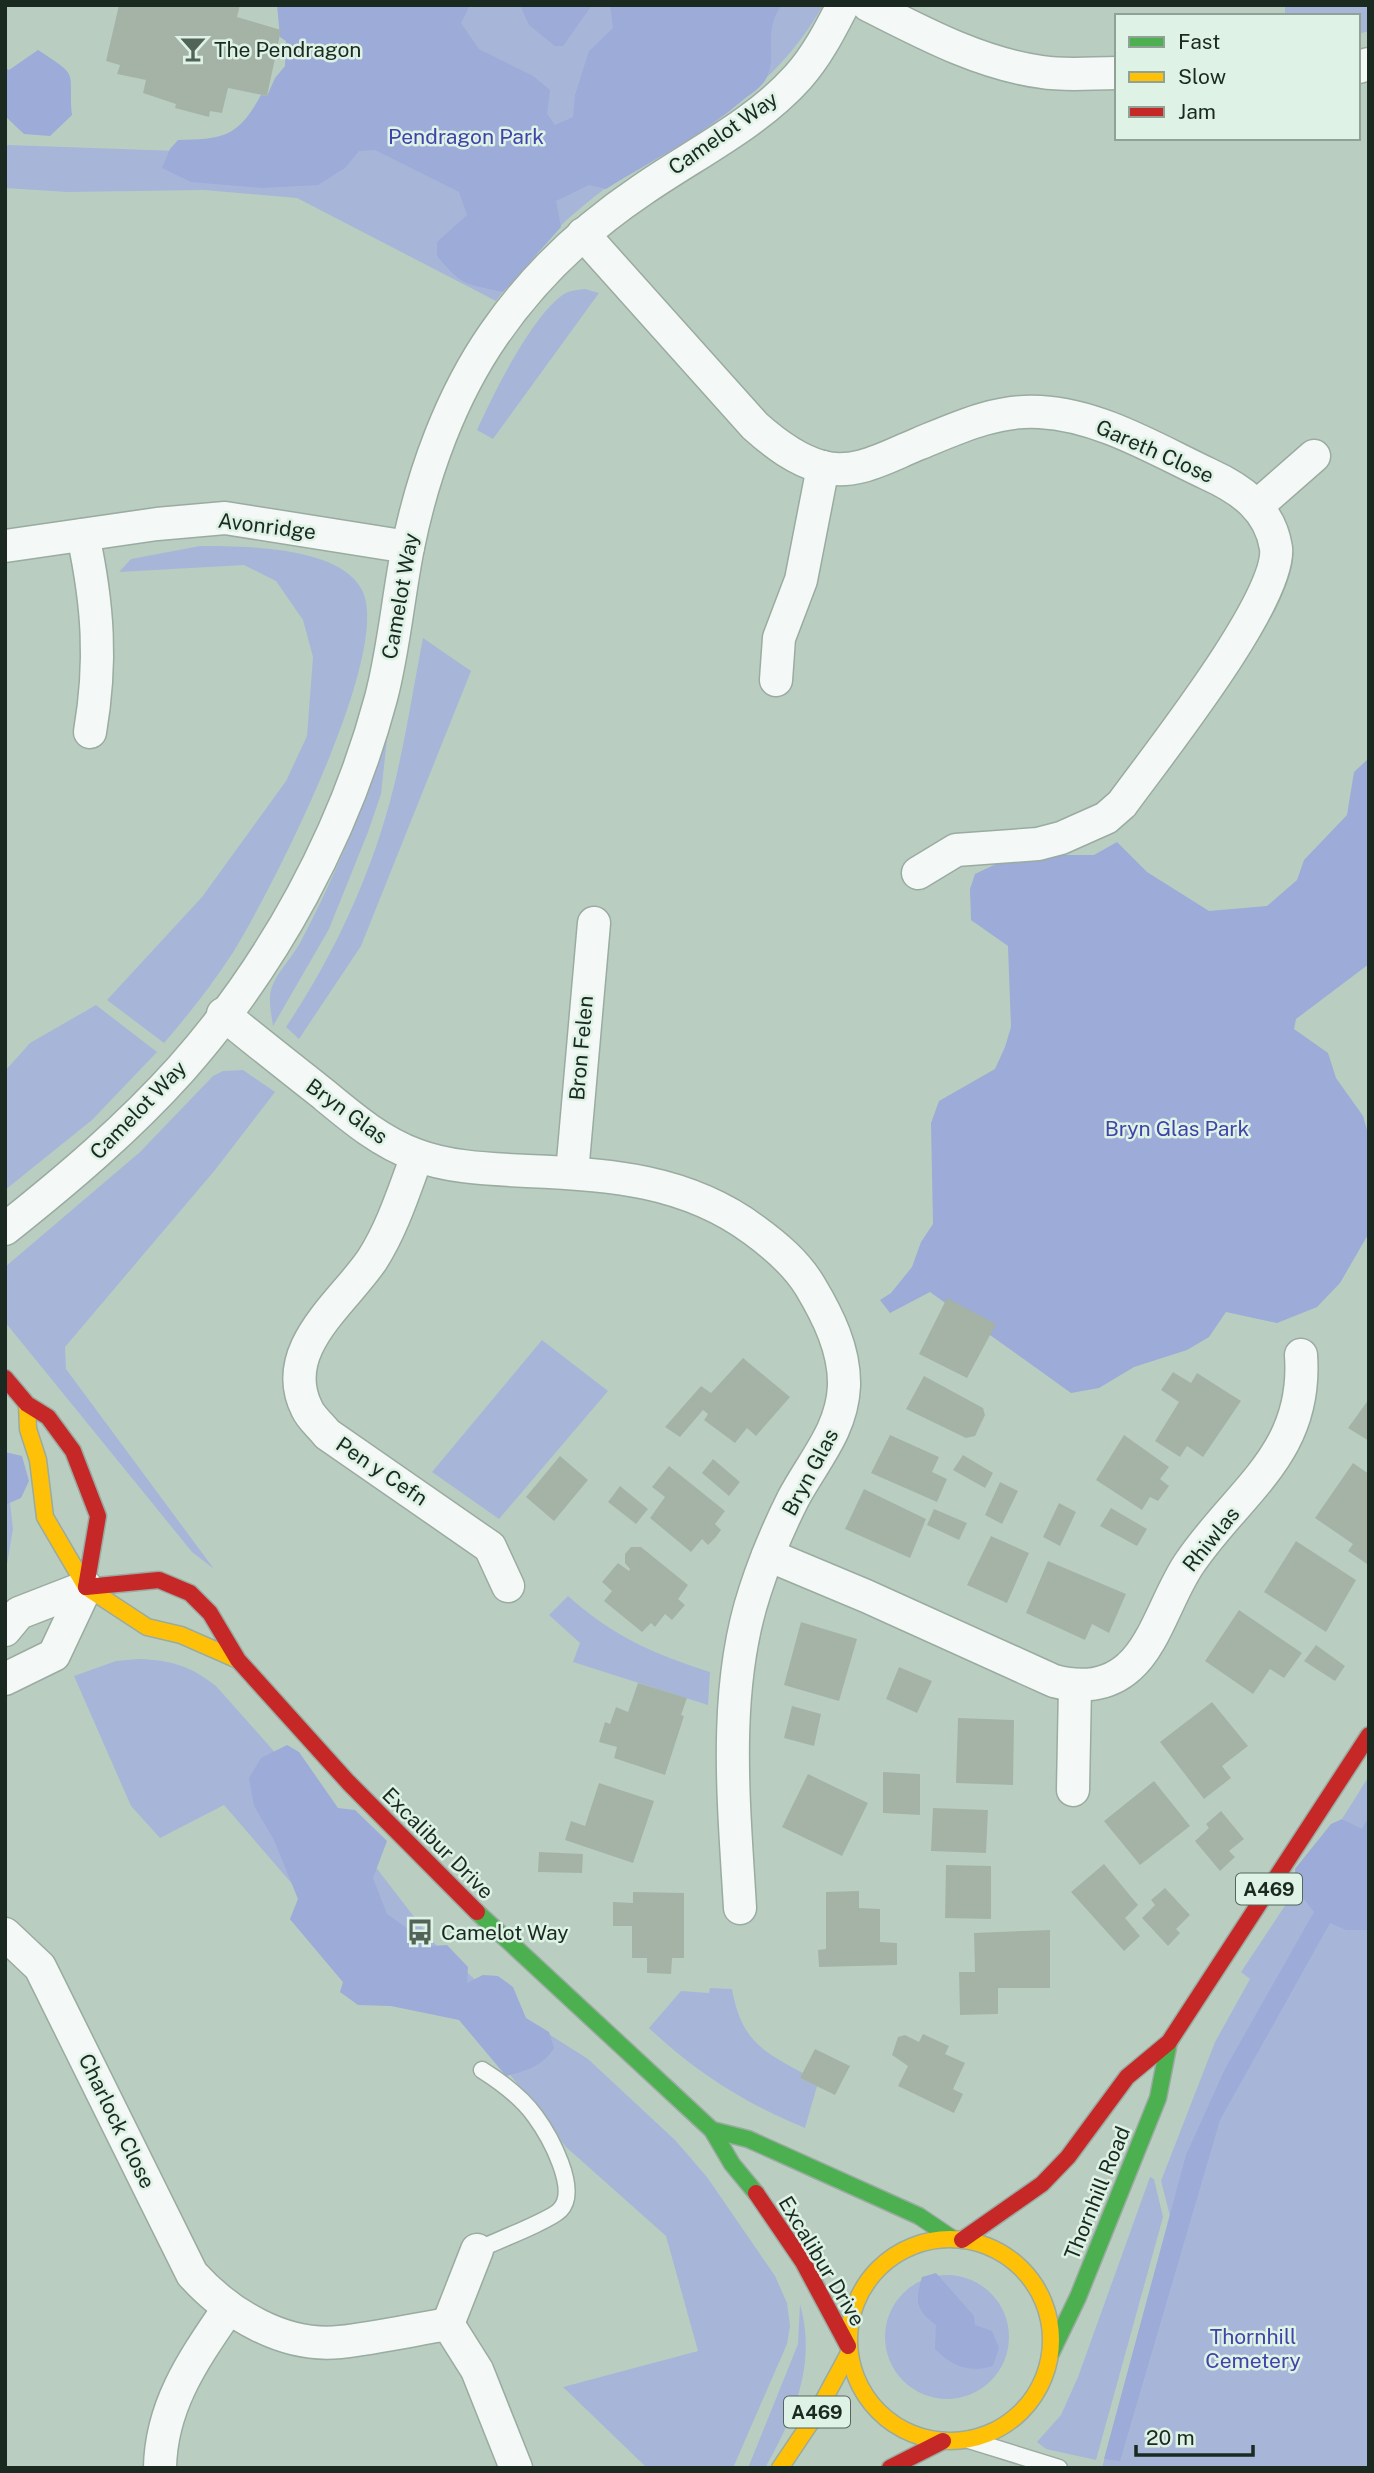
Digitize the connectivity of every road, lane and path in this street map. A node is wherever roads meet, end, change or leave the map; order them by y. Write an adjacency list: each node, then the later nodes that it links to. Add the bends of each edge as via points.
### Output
1 (843, 5): 4 (street, Camelot Way, via 818,51 778,97)
2 (868, 5): 3 (street, via 1007,66 1045,73)
3 (1115, 73)
4 (583, 234): 6 (street, Gareth Close, via 755,426 775,444); 10 (street, Camelot Way, via 514,306 468,379 432,462)
5 (1314, 456): 7 (street)
6 (823, 467): 7 (street, Gareth Close, via 875,463 971,423 1004,414 1039,412 1073,416 1123,435 1224,481); 11 (street, via 801,580 779,638)
7 (1258, 506): 13 (street, Gareth Close, via 1271,526 1276,550 1274,573 1265,593 1240,639 1122,804 1106,818 1061,838 956,850)
8 (83, 535): 9 (street, Avonridge); 10 (street, Avonridge, via 225,518); 12 (street, via 99,640)
9 (5, 546)
10 (408, 547): 15 (street, Camelot Way, via 381,697 343,808 284,927)
11 (776, 680)
12 (90, 732)
13 (918, 873)
14 (594, 923): 17 (street, Bron Felen)
15 (223, 1014): 16 (street, Bryn Glas, via 350,1116 385,1141); 18 (street, Camelot Way, via 184,1066 132,1120 90,1161)
16 (417, 1156): 17 (street, Bryn Glas, via 492,1169); 23 (street, Pen y Cefn, via 373,1258 302,1353 300,1380 306,1409 327,1434 490,1547)
17 (572, 1173): 22 (street, Bryn Glas, via 666,1186 737,1217 778,1248 822,1306 842,1363 839,1413 832,1437 795,1496)
18 (5, 1229)
19 (1301, 1355): 28 (street, Rhiwlas, via 1303,1383 1297,1410 1273,1462 1190,1561 1143,1652 1116,1676)
20 (5, 1378): 21 (street)
21 (27, 1404): 24 (street, Excalibur Drive, via 27,1429 38,1460 45,1517); 24 (street, via 48,1417 73,1451 98,1516)
22 (768, 1555): 28 (street); 31 (street, Bryn Glas, via 744,1629 737,1674)
23 (508, 1586)
24 (86, 1587): 25 (street, via 19,1613); 26 (street, Excalibur Drive, via 147,1628 181,1635); 26 (street, Excalibur Drive, via 175,1583 223,1630); 27 (street, via 54,1655)
25 (5, 1630)
26 (238, 1660): 35 (street, Excalibur Drive, via 348,1782 463,1899)
27 (5, 1679)
28 (1075, 1687): 30 (street)
29 (1369, 1735): 33 (street, Thornhill Road / A469)
30 (1073, 1790)
31 (740, 1908)
32 (5, 1934): 38 (street, Charlock Close, via 40,1967 192,2274)
33 (1169, 2042): 36 (street, Thornhill Road / A469, via 1127,2077 1068,2157 1042,2184); 41 (street, Thornhill Road / A469, via 1158,2098)
34 (482, 2070): 37 (lane, via 535,2116 566,2172 566,2194 562,2209 545,2220)
35 (712, 2130): 36 (street, Excalibur Drive, via 748,2139 919,2216); 40 (street, Excalibur Drive, via 803,2262)
36 (958, 2239): 40 (street, Thornhill Road, via 925,2242 899,2252 877,2269 861,2291 851,2318); 41 (street, Thornhill Road, via 988,2247 1011,2260 1030,2279 1044,2303)
37 (477, 2250): 39 (street)
38 (228, 2309): 39 (street, Charlock Close, via 284,2334 313,2341 338,2342); 44 (street, via 176,2391 165,2420)
39 (448, 2324): 45 (street, via 477,2370)
40 (849, 2350): 43 (street, Thornhill Road, via 860,2387 881,2414 900,2428); 46 (street, Thornhill Road / A469, via 815,2416)
41 (1050, 2355): 42 (street, Thornhill Road, via 1031,2401 993,2432)
42 (969, 2440): 43 (street, Thornhill Road); 48 (lane)
43 (943, 2441): 47 (street, Thornhill Road)
44 (160, 2468)
45 (516, 2468)
46 (780, 2468)
47 (890, 2468)
48 (1059, 2468)

